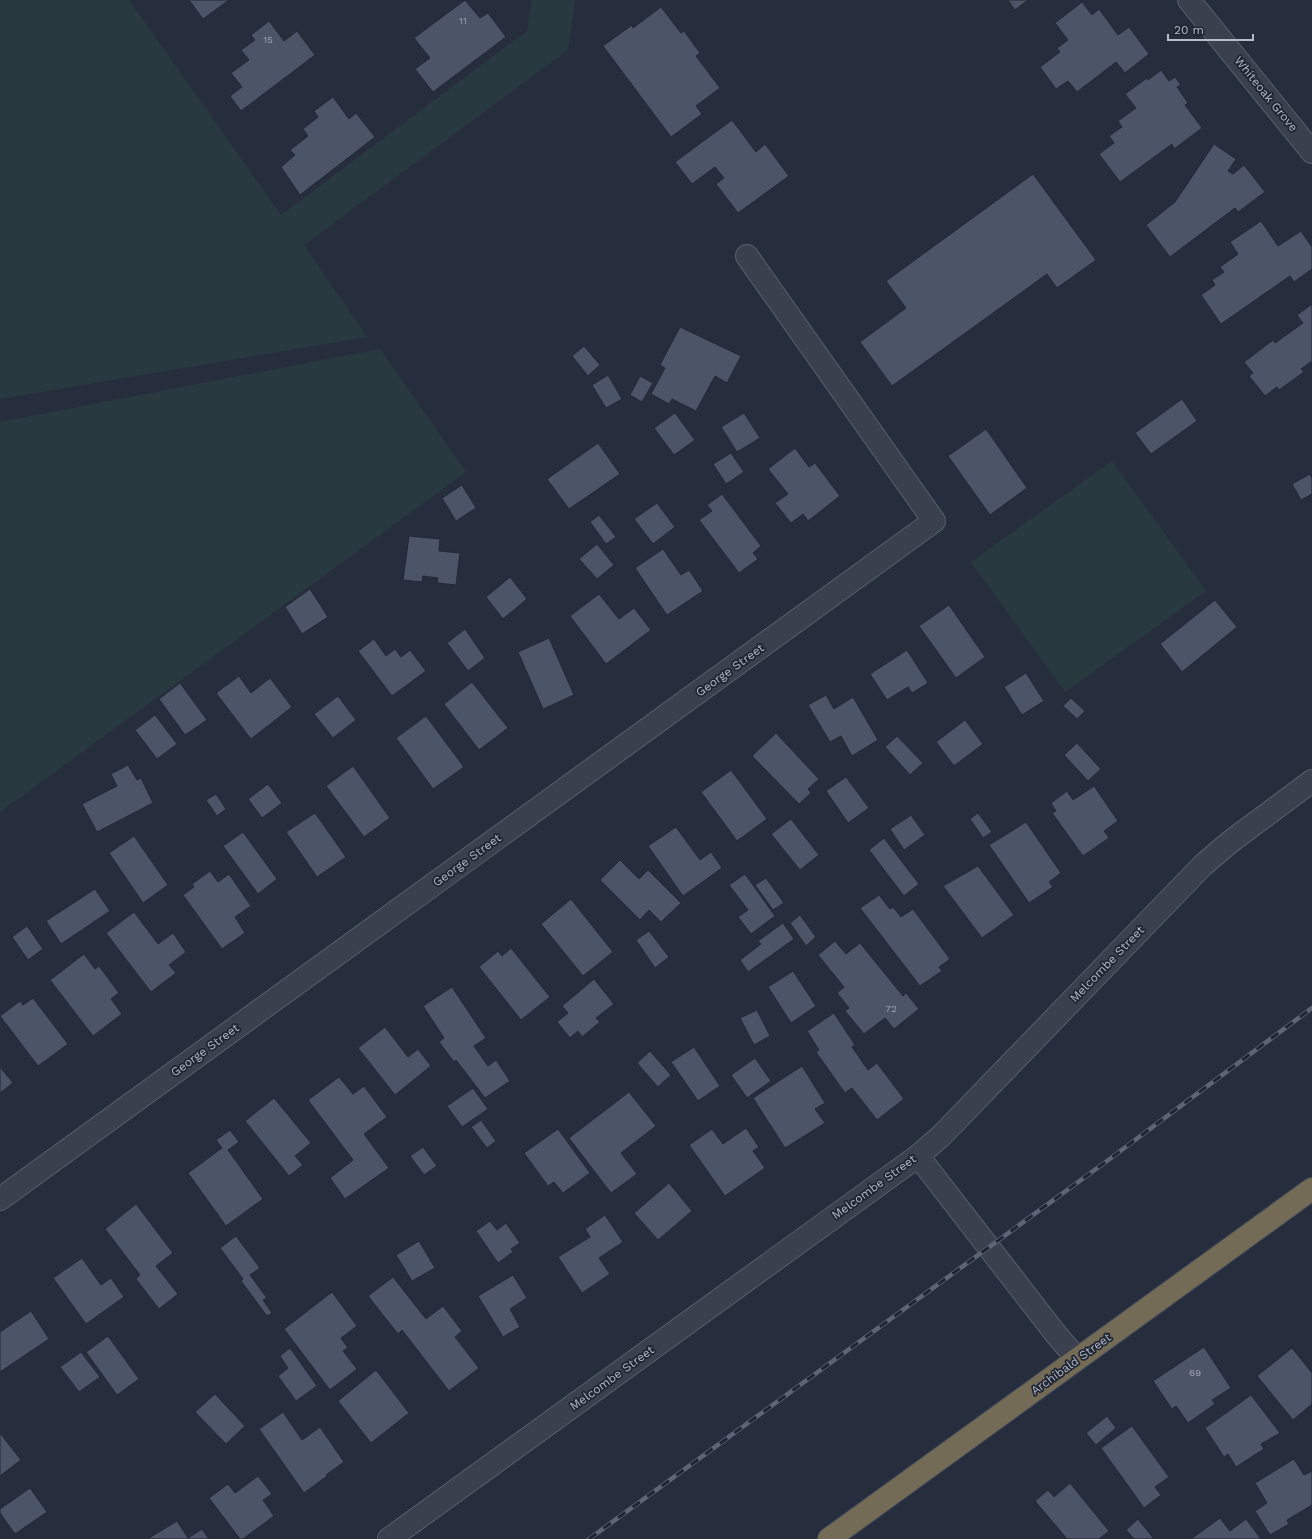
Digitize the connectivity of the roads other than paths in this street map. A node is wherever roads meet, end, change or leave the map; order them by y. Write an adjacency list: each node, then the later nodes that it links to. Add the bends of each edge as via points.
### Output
1 (1188, 0): 2 (street, Whiteoak Grove)
2 (1312, 152)
3 (747, 256): 7 (street, George Street, via 934,521)
4 (1312, 781): 5 (street, Melcombe Street, via 1203,865 942,1135)
5 (918, 1156): 8 (street); 9 (street, Melcombe Street)
6 (1312, 1189): 8 (highway, Archibald Street)
7 (0, 1199)
8 (1077, 1359): 10 (highway, Archibald Street)
9 (389, 1539)
10 (829, 1539)

